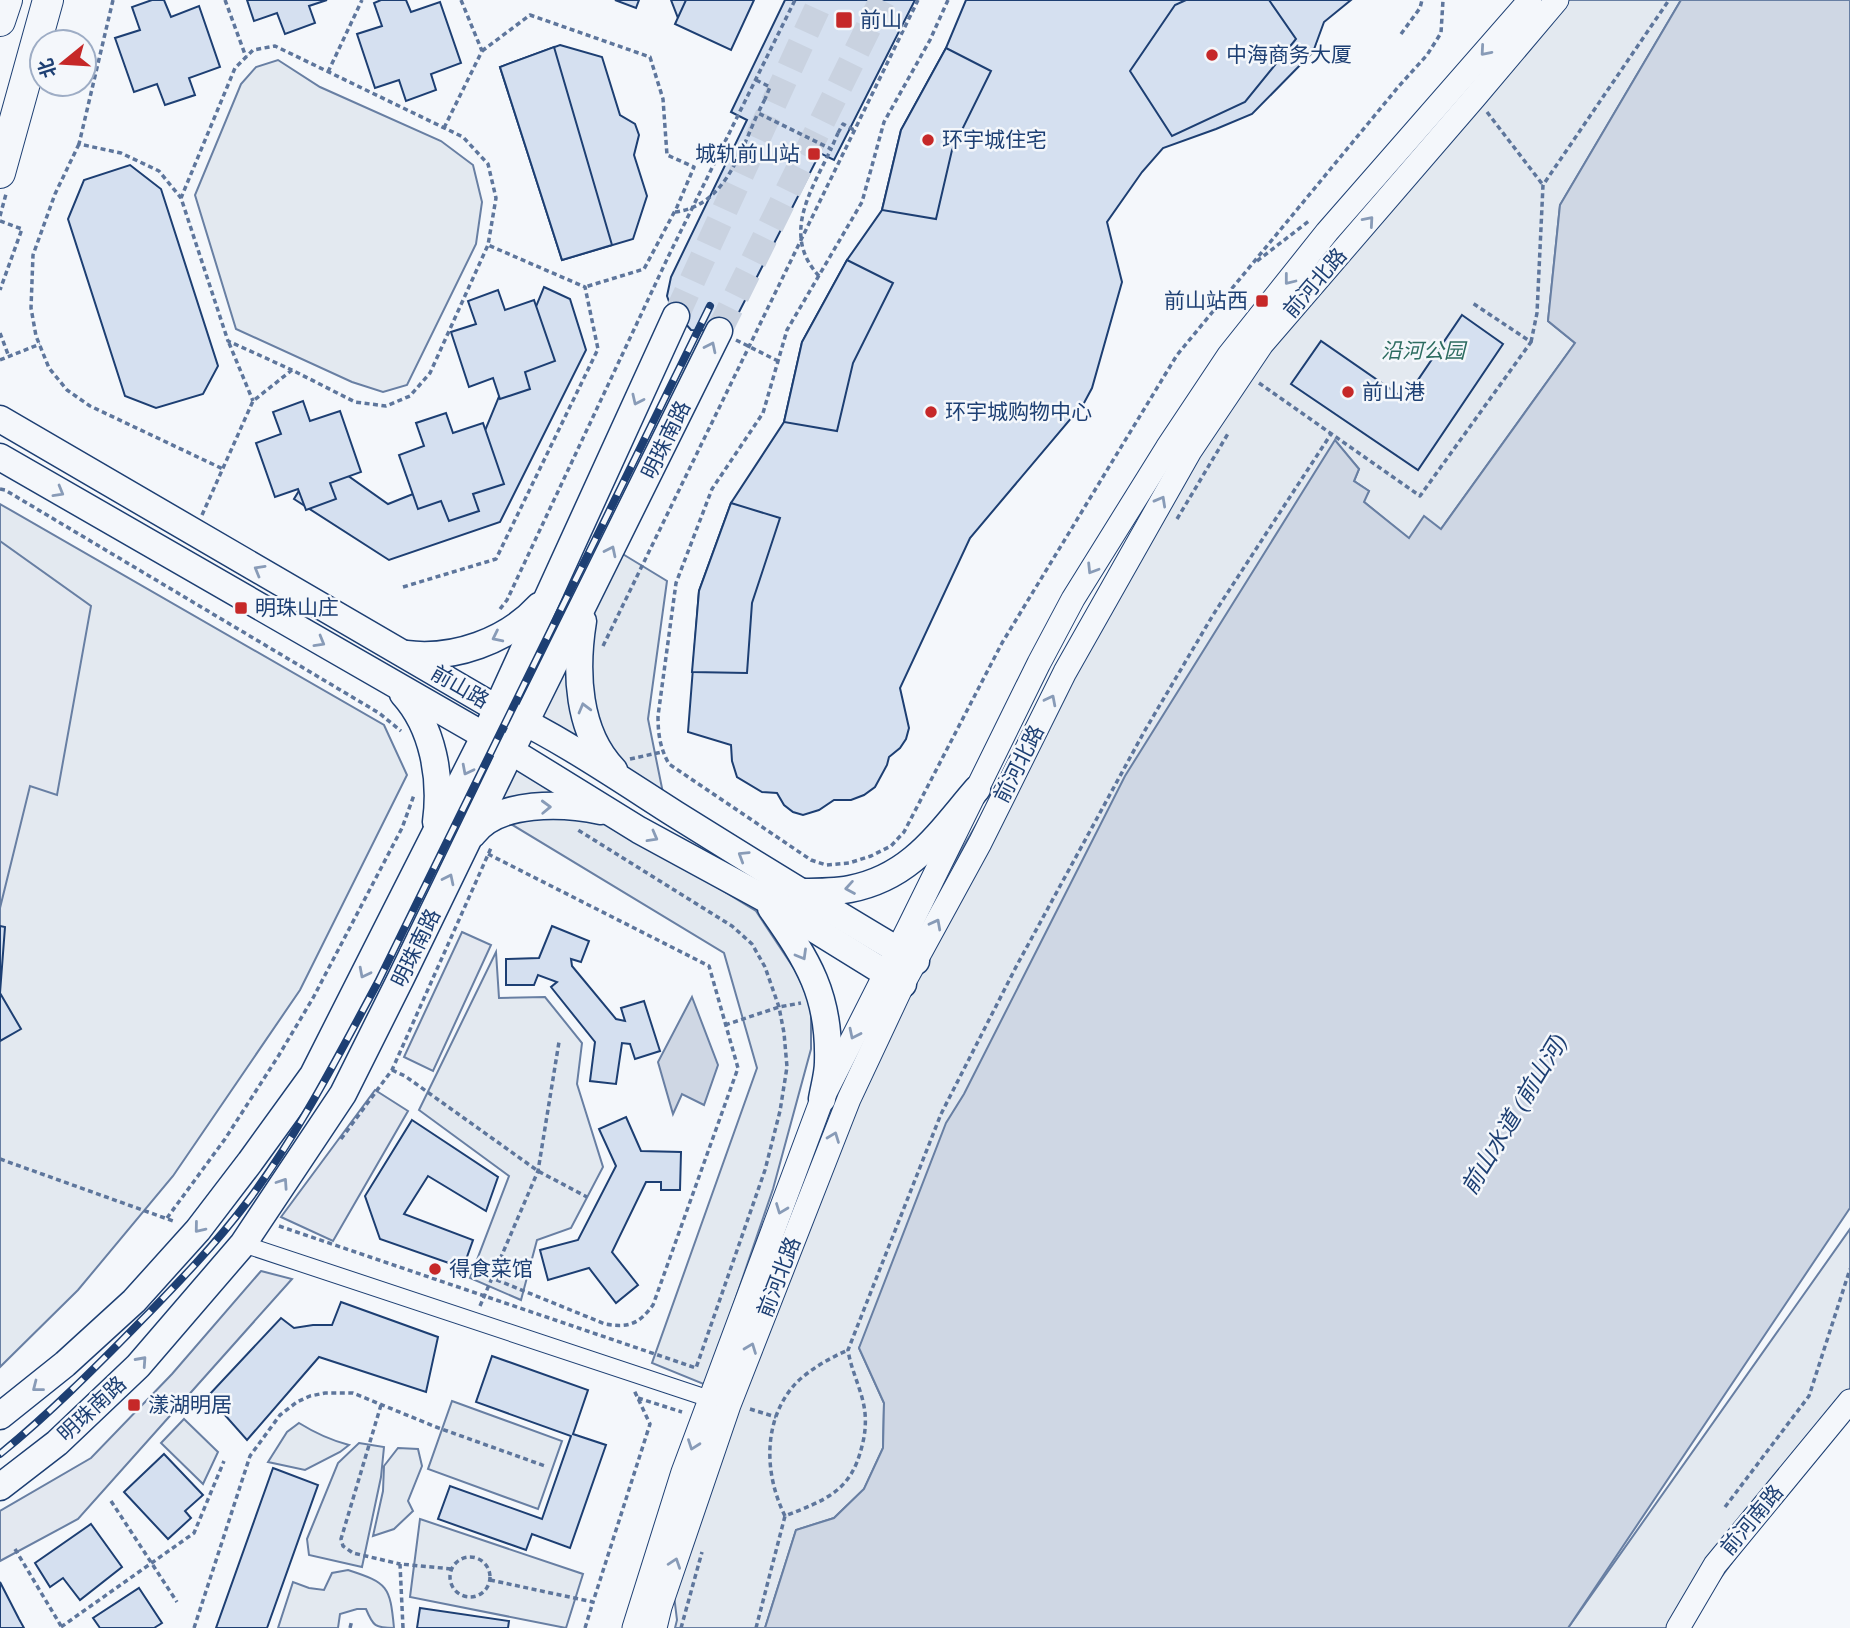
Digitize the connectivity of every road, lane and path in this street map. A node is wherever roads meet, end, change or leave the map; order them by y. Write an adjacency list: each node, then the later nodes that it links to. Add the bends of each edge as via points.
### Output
1 (7, 0): 15 (highway)
2 (48, 0): 27 (highway)
3 (113, 0): 25 (path)
4 (225, 0): 18 (path)
5 (362, 0): 19 (path)
6 (461, 0): 17 (path)
7 (795, 0): 20 (path)
8 (918, 0): 24 (path)
9 (948, 0): 35 (path, via 884,122 862,202)
10 (1422, 0): 16 (path)
11 (1443, 0): 48 (path, via 1441,33 1427,55 1177,355 1002,643 904,832 891,846 870,856 826,866 668,764 658,738 676,583 712,489 763,413)
12 (1530, 0): 74 (main road, 前河北路, one-way to 74, via 1327,232 1229,355 1073,599)
13 (1557, 0): 21 (main road, 前河北路)
14 (1669, 0): 28 (path)
15 (0, 21)
16 (1401, 34)
17 (482, 51): 23 (path); 31 (path, via 530,15 650,57 663,99 667,155 694,167)
18 (246, 57): 19 (path, via 253,50 275,46); 29 (path, via 235,68)
19 (328, 72): 23 (path)
20 (755, 80): 22 (path, bridge, via 770,87); 30 (path)
21 (1475, 97): 28 (path); 50 (main road, 前河北路, one-way to 21, via 1262,344)
22 (758, 113): 26 (path, bridge); 30 (path, via 727,179)
23 (444, 128): 34 (path, via 463,137 488,164 496,198)
24 (854, 130): 26 (path, bridge, via 843,124); 33 (path)
25 (79, 144): 29 (path, via 121,153 159,171); 44 (path, via 33,255 31,308)
26 (831, 149): 33 (path, via 807,200)
27 (0, 173)
28 (1544, 185): 43 (path, via 1537,313)
29 (181, 198): 42 (path)
30 (693, 207): 31 (path); 63 (path, via 508,600)
31 (675, 212): 36 (path, via 644,269)
32 (0, 221): 37 (path, via 22,229)
33 (800, 242): 35 (path); 45 (path)
34 (488, 245): 36 (path); 49 (path, via 430,373 410,396 386,406 355,402)
35 (819, 276): 48 (path, via 787,330)
36 (585, 287): 60 (path, via 598,349 496,559)
37 (0, 290)
38 (1471, 302): 43 (path)
39 (676, 316): 62 (main road, 明珠南路, one-way to 62)
40 (719, 331): 45 (path); 61 (main road, 明珠南路, one-way to 40)
41 (0, 333): 46 (path)
42 (228, 341): 49 (path); 51 (path)
43 (1531, 342): 54 (path, via 1420,496)
44 (40, 344): 46 (path); 56 (path, via 49,368 67,390 90,406)
45 (750, 346): 48 (path); 65 (path)
46 (9, 357): 47 (path)
47 (0, 361)
48 (778, 361)
49 (292, 370): 51 (path)
50 (1245, 370): 54 (path); 82 (main road, 前河北路, one-way to 50, via 980,843 1072,661 1190,451)
51 (253, 401): 56 (path)
52 (0, 419): 59 (main road, 前山路)
53 (1231, 429): 58 (path)
54 (1331, 434): 103 (path, via 1213,615 1017,965 941,1115)
55 (0, 457): 66 (main road, 前山路, one-way to 66)
56 (223, 469): 59 (path)
57 (0, 489): 70 (path, via 379,713 400,729)
58 (1177, 520)
59 (194, 533): 64 (main road, 前山路, one-way to 59)
60 (403, 587)
61 (591, 592): 68 (main road, 明珠南路); 73 (main road, one-way to 61, via 608,764 593,739 580,694 580,646)
62 (549, 593): 64 (main road, one-way to 64, via 527,618 485,643 447,654); 67 (main road, 明珠南路)
63 (494, 616)
64 (403, 654): 67 (main road, 前山路)
65 (599, 654)
66 (388, 681): 69 (main road, 前山路); 77 (main road, via 421,718 434,760 438,802)
67 (496, 708): 68 (main road, 前山路); 69 (main road, 明珠南路)
68 (527, 722): 71 (main road, 明珠南路); 73 (main road, 前山路)
69 (484, 737): 71 (main road, 前山路); 77 (main road, 明珠南路, one-way to 77)
70 (404, 738)
71 (511, 751): 75 (main road, 前山路); 79 (main road, 明珠南路)
72 (415, 786): 96 (path, via 402,828 313,998 225,1139)
73 (631, 786): 80 (main road, 前山路, one-way to 73)
74 (977, 789): 80 (main road, one-way to 80, via 900,871 849,889); 82 (main road, 前河北路)
75 (618, 816): 79 (main road, one-way to 75, via 478,828 504,812 565,806); 81 (main road, 前山路, one-way to 81)
76 (577, 829): 85 (path, via 732,926 752,944)
77 (432, 838): 89 (main road, 明珠南路, one-way to 89)
78 (496, 839): 79 (path)
79 (477, 849): 86 (path, via 709,966); 88 (path); 90 (main road, 明珠南路, one-way to 79, via 401,978)
80 (801, 892): 82 (main road, 前山路)
81 (764, 898): 83 (main road, 前山路); 84 (main road, one-way to 84, via 804,958)
82 (907, 956): 83 (main road, 前河北路)
83 (894, 979): 91 (main road, 前河北路, one-way to 91); 108 (main road, 前河北路, one-way to 83)
84 (822, 999): 85 (path); 91 (main road, via 828,1064)
85 (779, 1007): 86 (path); 101 (path, via 787,1067 780,1111 765,1170 696,1368)
86 (725, 1025): 100 (path, via 738,1068 653,1305 645,1316 634,1324 605,1324)
87 (559, 1042): 94 (path)
88 (392, 1070): 92 (path); 94 (path)
89 (313, 1075): 90 (main road); 97 (main road, 明珠南路, one-way to 97)
90 (343, 1094): 98 (main road, 明珠南路, one-way to 90)
91 (822, 1099): 108 (main road, 前河北路, one-way to 108)
92 (335, 1148)
93 (0, 1159): 96 (path)
94 (538, 1171): 95 (path); 100 (path)
95 (587, 1197)
96 (167, 1218): 97 (path)
97 (198, 1230): 111 (main road, 明珠南路, one-way to 111, via 134,1301)
98 (252, 1247): 101 (path, via 279,1226); 102 (street); 115 (main road, 明珠南路, one-way to 98, via 57,1443 138,1366)
99 (1850, 1269): 117 (path, via 1809,1396)
100 (492, 1279): 101 (path)
101 (484, 1297): 102 (path)
102 (474, 1321): 108 (street)
103 (848, 1350): 112 (path, via 796,1383); 118 (path, via 865,1412 858,1463 847,1482 827,1498)
104 (632, 1386): 105 (path)
105 (638, 1398): 110 (path); 126 (path, via 650,1424)
106 (753, 1399): 108 (path)
107 (382, 1404): 114 (path); 122 (path, via 341,1539 353,1553); 129 (path, via 353,1393 325,1393 297,1402 280,1415 250,1456)
108 (729, 1404): 112 (path); 133 (main road, 前河北路, one-way to 133, via 683,1472); 134 (main road, 前河北路, one-way to 108)
109 (1843, 1410): 137 (main road, 前河南路, via 1715,1565)
110 (682, 1412)
111 (0, 1416)
112 (776, 1417): 118 (path, via 769,1463)
113 (223, 1461): 121 (path, via 194,1533)
114 (545, 1466)
115 (0, 1487)
116 (111, 1501): 121 (path)
117 (1725, 1507)
118 (786, 1516): 136 (path)
119 (16, 1549): 128 (path)
120 (702, 1552): 135 (path)
121 (152, 1563): 125 (path); 128 (path)
122 (400, 1564): 123 (path); 131 (path)
123 (452, 1569): 124 (path, via 460,1560 472,1557 488,1567); 124 (path, via 451,1582 464,1596 478,1595)
124 (490, 1580): 126 (path)
125 (177, 1602)
126 (593, 1602): 132 (path)
127 (352, 1620): 130 (path)
128 (62, 1627)
129 (194, 1628)
130 (350, 1628)
131 (402, 1628)
132 (585, 1628)
133 (634, 1628)
134 (655, 1628)
135 (681, 1628)
136 (756, 1628)
137 (1678, 1628)

